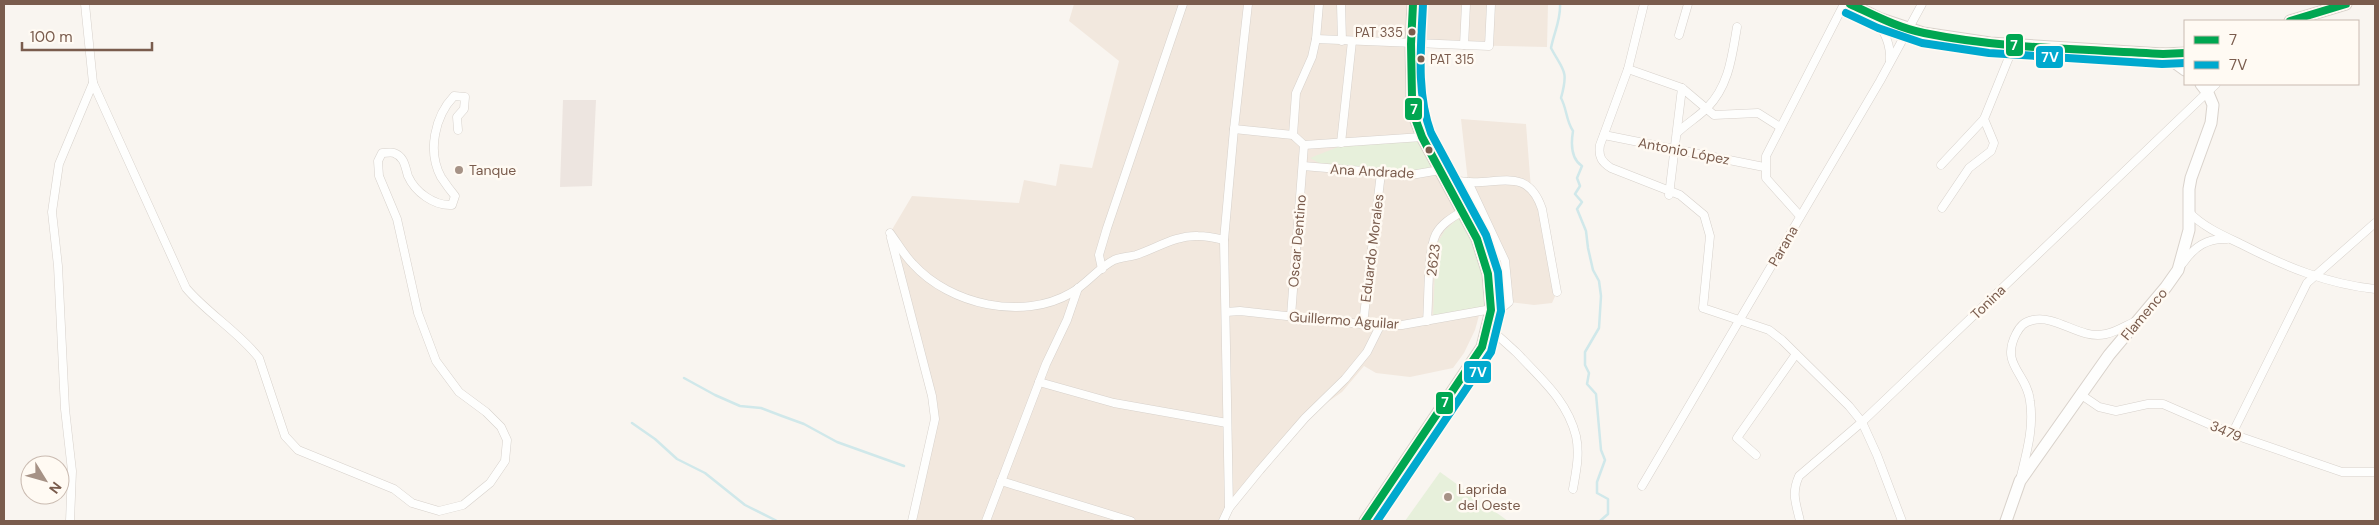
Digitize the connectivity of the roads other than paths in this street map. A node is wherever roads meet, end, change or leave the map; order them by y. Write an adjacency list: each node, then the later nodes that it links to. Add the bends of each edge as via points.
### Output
1 (85, 4): 32 (street)
2 (1183, 4): 61 (street, via 1107,228 1099,255)
3 (1248, 4): 38 (street)
4 (1319, 4): 21 (street)
5 (1341, 4): 22 (street)
6 (1413, 4): 24 (street)
7 (1466, 4): 25 (street)
8 (1491, 4): 25 (street, via 1489,46)
9 (1644, 4): 30 (street)
10 (1688, 4): 20 (street)
11 (1844, 4): 37 (street)
12 (1850, 4): 16 (street)
13 (1922, 4): 19 (street, Parana)
14 (2346, 4): 15 (street)
15 (2320, 8): 17 (street)
16 (1874, 15): 19 (street); 29 (street, via 1887,36)
17 (2292, 20)
18 (1737, 27): 35 (street, via 1726,81)
19 (1909, 29): 26 (street); 29 (street, Parana)
20 (1679, 35)
21 (1316, 39): 22 (street); 41 (street, via 1312,57 1296,93)
22 (1342, 40): 23 (street)
23 (1352, 41): 24 (street); 44 (street)
24 (1411, 44): 25 (street); 43 (street, via 1412,97)
25 (1464, 45)
26 (2014, 45): 28 (street); 36 (street)
27 (2184, 52): 28 (street)
28 (2163, 54): 31 (street)
29 (1889, 65): 57 (street, Parana)
30 (1628, 69): 34 (street); 42 (street)
31 (2184, 69)
32 (94, 82): 39 (street, via 186,288 198,303 227,325 259,358 285,436 298,450 394,488 412,503 439,511 463,505 490,484 505,461 507,440 501,427 459,392 436,361 418,313 397,219 379,176 378,161 382,153 395,153 404,161 408,177 418,190 433,201 452,205 455,196 440,175 434,144 437,125 445,106 454,96 465,97 464,109 457,117); 89 (street, via 59,164 52,212 72,471)
33 (2208, 87): 56 (street, Flamenco, via 2213,105 2212,123 2191,178); 79 (street, Tonina)
34 (1682, 88): 35 (street); 40 (street)
35 (1706, 110): 37 (street, via 1714,115 1758,113); 40 (street)
36 (1984, 119): 47 (street); 54 (street, via 1994,143 1992,151 1969,168)
37 (1780, 127): 49 (street)
38 (1234, 129): 41 (street); 59 (street)
39 (458, 130)
40 (1677, 133): 46 (street)
41 (1293, 135): 45 (street)
42 (1604, 135): 46 (street, Antonio López); 53 (street, via 1599,154 1603,163)
43 (1422, 137): 44 (street); 51 (street)
44 (1341, 143): 45 (street)
45 (1304, 145): 48 (street, Oscar Dentino)
46 (1674, 149): 49 (street, Antonio López); 53 (street)
47 (1941, 165)
48 (1303, 166): 50 (street, Ana Andrade); 69 (street, Oscar Dentino)
49 (1764, 167): 57 (street, via 1770,185)
50 (1381, 173): 51 (street, Ana Andrade); 73 (street, Eduardo Morales)
51 (1443, 174): 52 (street, Ana Andrade); 55 (street)
52 (1468, 182): 66 (street, Ana Andrade, via 1511,180 1535,193 1542,209); 67 (street, via 1504,260 1509,302)
53 (1670, 193): 70 (street, via 1680,195 1704,216 1709,227 1703,308)
54 (1942, 208)
55 (1463, 211): 67 (street, via 1484,259); 72 (street, 2623, via 1436,234 1432,247)
56 (2189, 212): 60 (street, via 2201,223); 62 (street, Flamenco, via 2189,230)
57 (1800, 216): 70 (street, Parana)
58 (2375, 223): 63 (street)
59 (1224, 240): 61 (street, via 1197,236 1182,238 1114,260); 68 (street)
60 (2232, 240): 62 (street, via 2218,238 2204,242 2191,251); 63 (street)
61 (1102, 269): 64 (street)
62 (2178, 270): 71 (street, Flamenco)
63 (2314, 277): 65 (street); 81 (street, via 2304,289)
64 (1078, 288): 77 (street); 90 (street, via 1044,304 1002,307 978,302 948,290 930,278 913,264 890,234 932,396 935,419)
65 (2375, 289)
66 (1556, 292)
67 (1491, 310): 72 (street, Guillermo Aguilar); 75 (street)
68 (1226, 312): 69 (street, Guillermo Aguilar); 80 (street)
69 (1291, 316): 73 (street, Guillermo Aguilar)
70 (1739, 319): 76 (street, via 1769,330); 86 (street, Parana)
71 (2140, 319): 78 (street, Flamenco); 85 (street, via 2107,334 2097,335 2084,334 2053,321 2035,320 2020,327 2011,344 2010,354 2030,398 2032,424)
72 (1428, 321): 74 (street, Guillermo Aguilar)
73 (1363, 324): 74 (street, Guillermo Aguilar)
74 (1380, 326): 88 (street, via 1367,352 1345,380 1305,418)
75 (1488, 328): 87 (street, via 1537,372 1570,416 1577,438 1578,461); 94 (street, via 1472,365)
76 (1796, 354): 79 (street); 82 (street, via 1737,438)
77 (1039, 382): 80 (street, via 1114,404); 84 (street)
78 (2080, 394): 81 (street, 3479, via 2100,407 2116,411 2162,404); 85 (street, Flamenco)
79 (1862, 422): 95 (street, Tonina, via 1799,476 1793,498); 96 (street)
80 (1227, 423): 88 (street)
81 (2232, 434): 83 (street, 3479, via 2342,472)
82 (1756, 456)
83 (2375, 472)
84 (1001, 481): 91 (street); 92 (street)
85 (2020, 481): 97 (street, Flamenco)
86 (1642, 486)
87 (1573, 489)
88 (1229, 508): 93 (street)
89 (70, 521)
90 (912, 521)
91 (986, 521)
92 (1131, 521)
93 (1223, 521)
94 (1365, 521)
95 (1800, 521)
96 (1902, 521)
97 (2006, 521)

